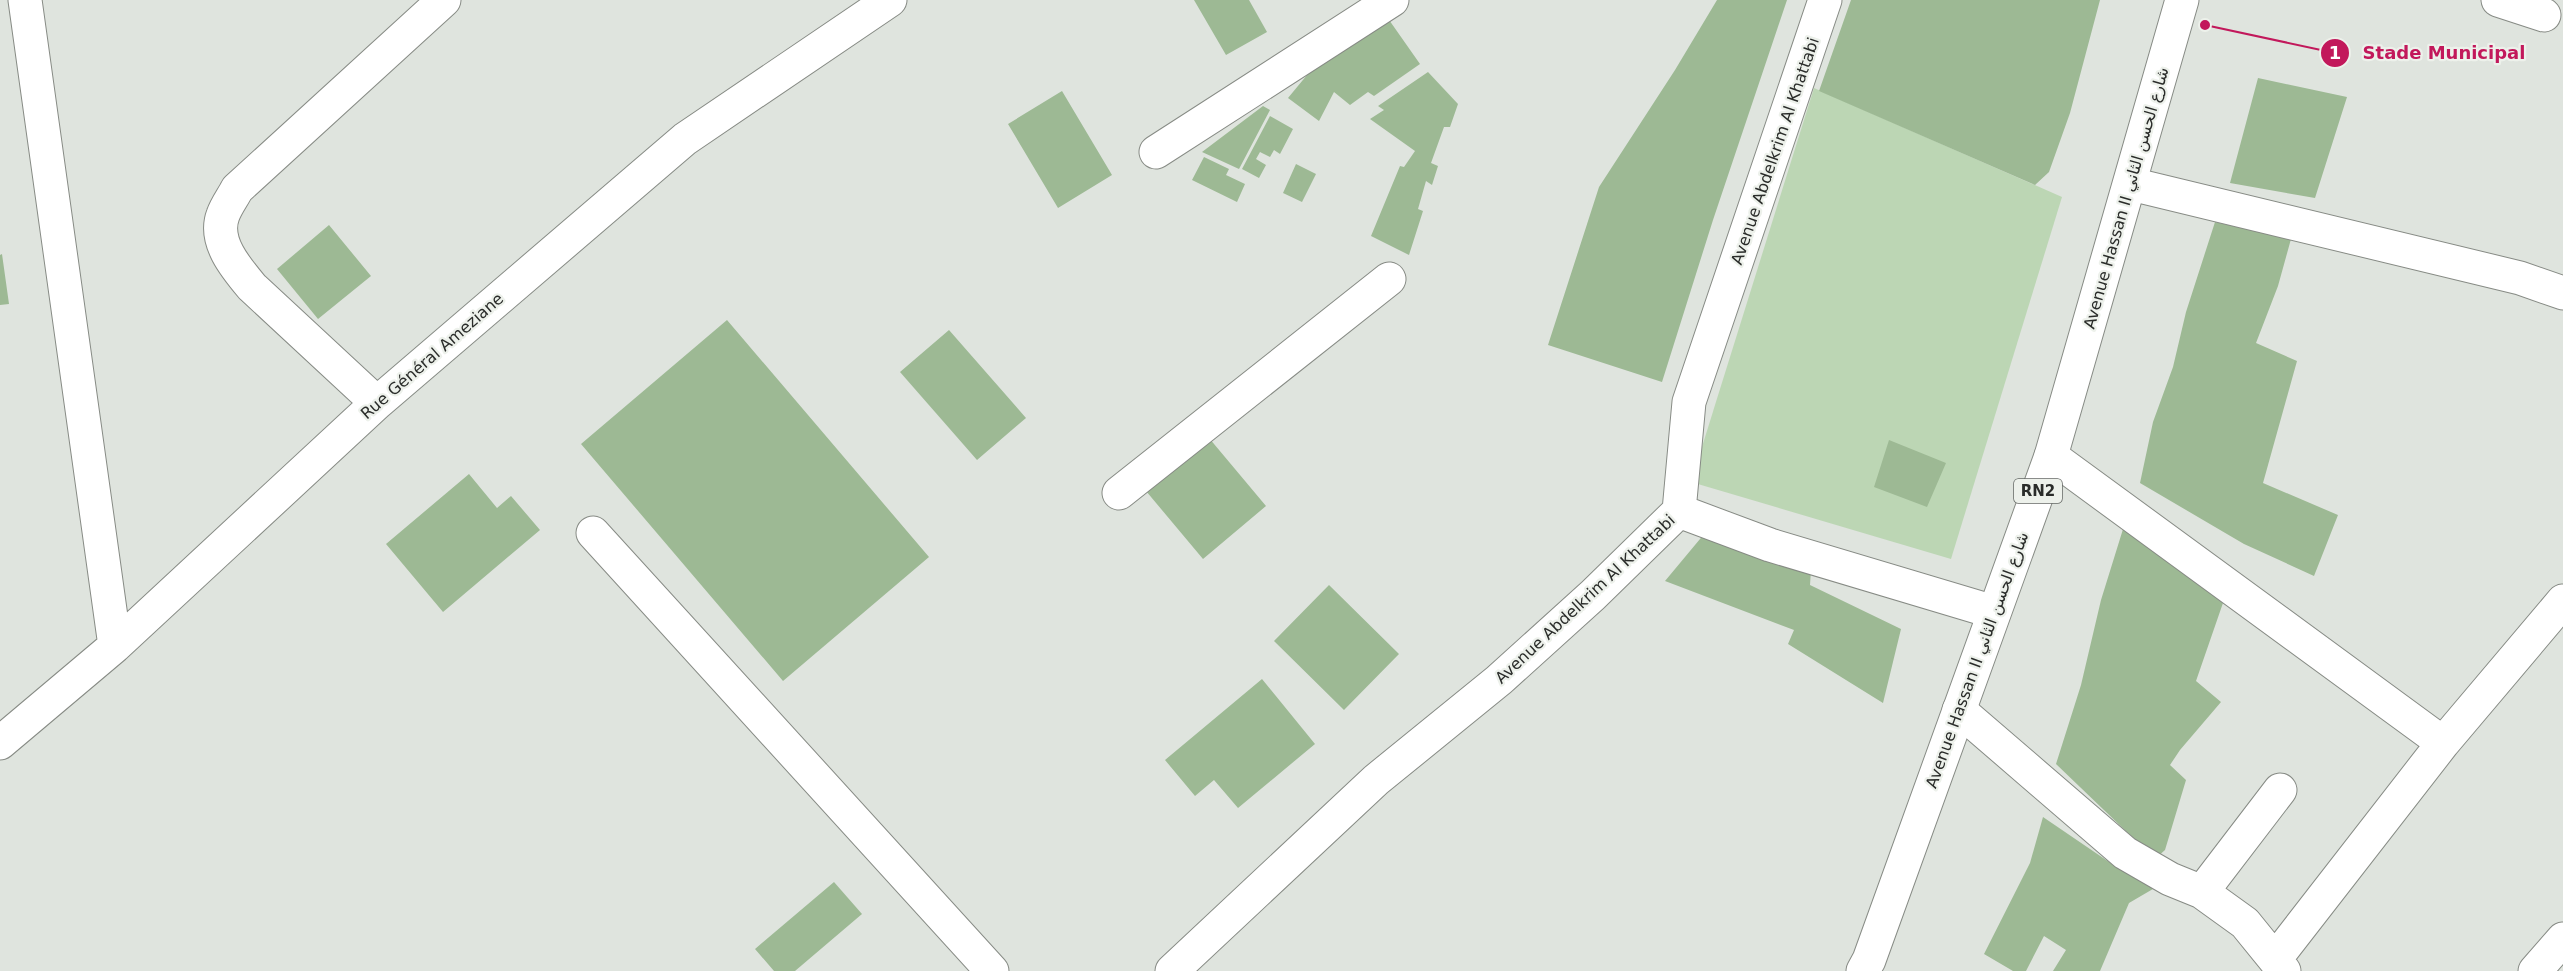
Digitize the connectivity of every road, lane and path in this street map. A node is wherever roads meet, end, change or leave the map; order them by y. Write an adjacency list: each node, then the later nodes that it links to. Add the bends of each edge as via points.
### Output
1 (25, 0): 20 (street)
2 (444, 0): 13 (street, via 237,189 221,225 222,239 234,266 252,287)
3 (890, 0): 13 (street, Rue Général Ameziane, via 685,139)
4 (1392, 0): 9 (street)
5 (1825, 0): 16 (street, Avenue Abdelkrim Al Khattabi, via 1689,402)
6 (2182, 0): 10 (street, Avenue Hassan II شارع الحسن الثاني / RN2)
7 (2498, 0): 8 (street)
8 (2544, 15)
9 (1156, 152)
10 (2131, 184): 12 (street, via 2520,278); 14 (street, Avenue Hassan II شارع الحسن الثاني / RN2)
11 (1389, 279): 15 (street)
12 (2563, 293)
13 (377, 403): 20 (street, Rue Général Ameziane)
14 (2051, 456): 19 (street, Avenue Hassan II شارع الحسن الثاني / RN2); 23 (street)
15 (1119, 493)
16 (1679, 511): 19 (street, via 1770,545); 30 (street, Avenue Abdelkrim Al Khattabi, via 1499,680 1376,780)
17 (593, 533): 29 (street)
18 (2563, 601): 23 (street)
19 (1994, 612): 21 (street, Avenue Hassan II شارع الحسن الثاني / RN2)
20 (115, 646): 22 (street, Rue Général Ameziane)
21 (1959, 710): 25 (street, via 2125,853); 28 (street, Avenue Hassan II شارع الحسن الثاني / RN2)
22 (0, 743)
23 (2443, 743): 27 (street)
24 (2280, 790): 25 (street)
25 (2202, 892): 27 (street, via 2245,923)
26 (2563, 939): 31 (street)
27 (2280, 965)
28 (1872, 967)
29 (992, 971)
30 (1173, 971)
31 (2535, 971)

